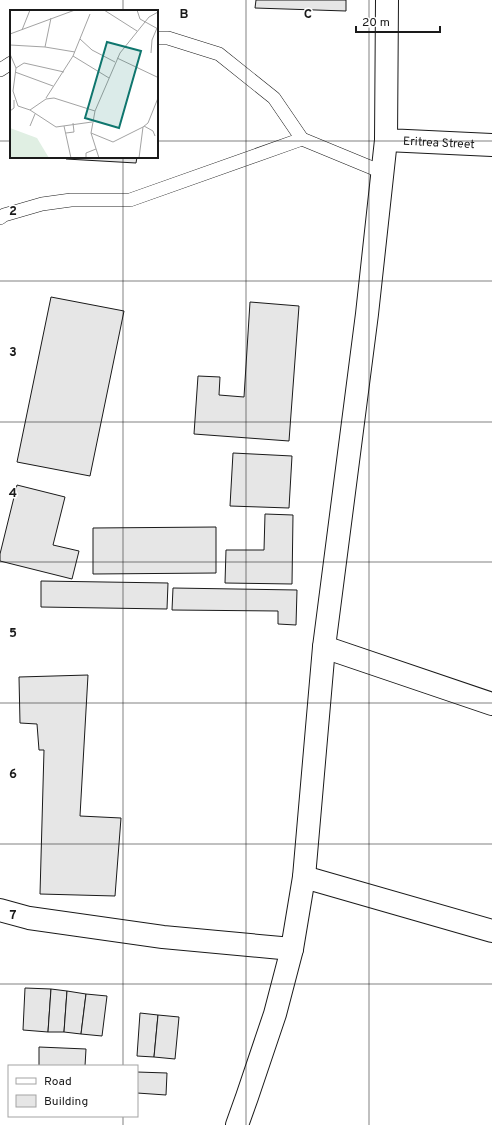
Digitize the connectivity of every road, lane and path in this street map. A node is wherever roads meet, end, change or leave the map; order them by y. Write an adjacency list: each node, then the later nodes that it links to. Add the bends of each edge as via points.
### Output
1 (387, 0): 6 (street)
2 (158, 38): 5 (lane, via 168,38 219,54 274,98)
3 (10, 64): 4 (lane)
4 (0, 70)
5 (302, 139): 8 (lane); 9 (lane, via 130,200 70,200 42,204)
6 (386, 140): 7 (street, Eritrea Street); 8 (street)
7 (492, 145)
8 (382, 172): 10 (street, via 367,314)
9 (0, 218)
10 (324, 647): 11 (street); 12 (street)
11 (492, 704)
12 (304, 876): 14 (street); 15 (street)
13 (0, 910): 15 (street, via 29,918 163,937)
14 (492, 931)
15 (292, 949): 16 (street, via 275,1014)
16 (237, 1125)

